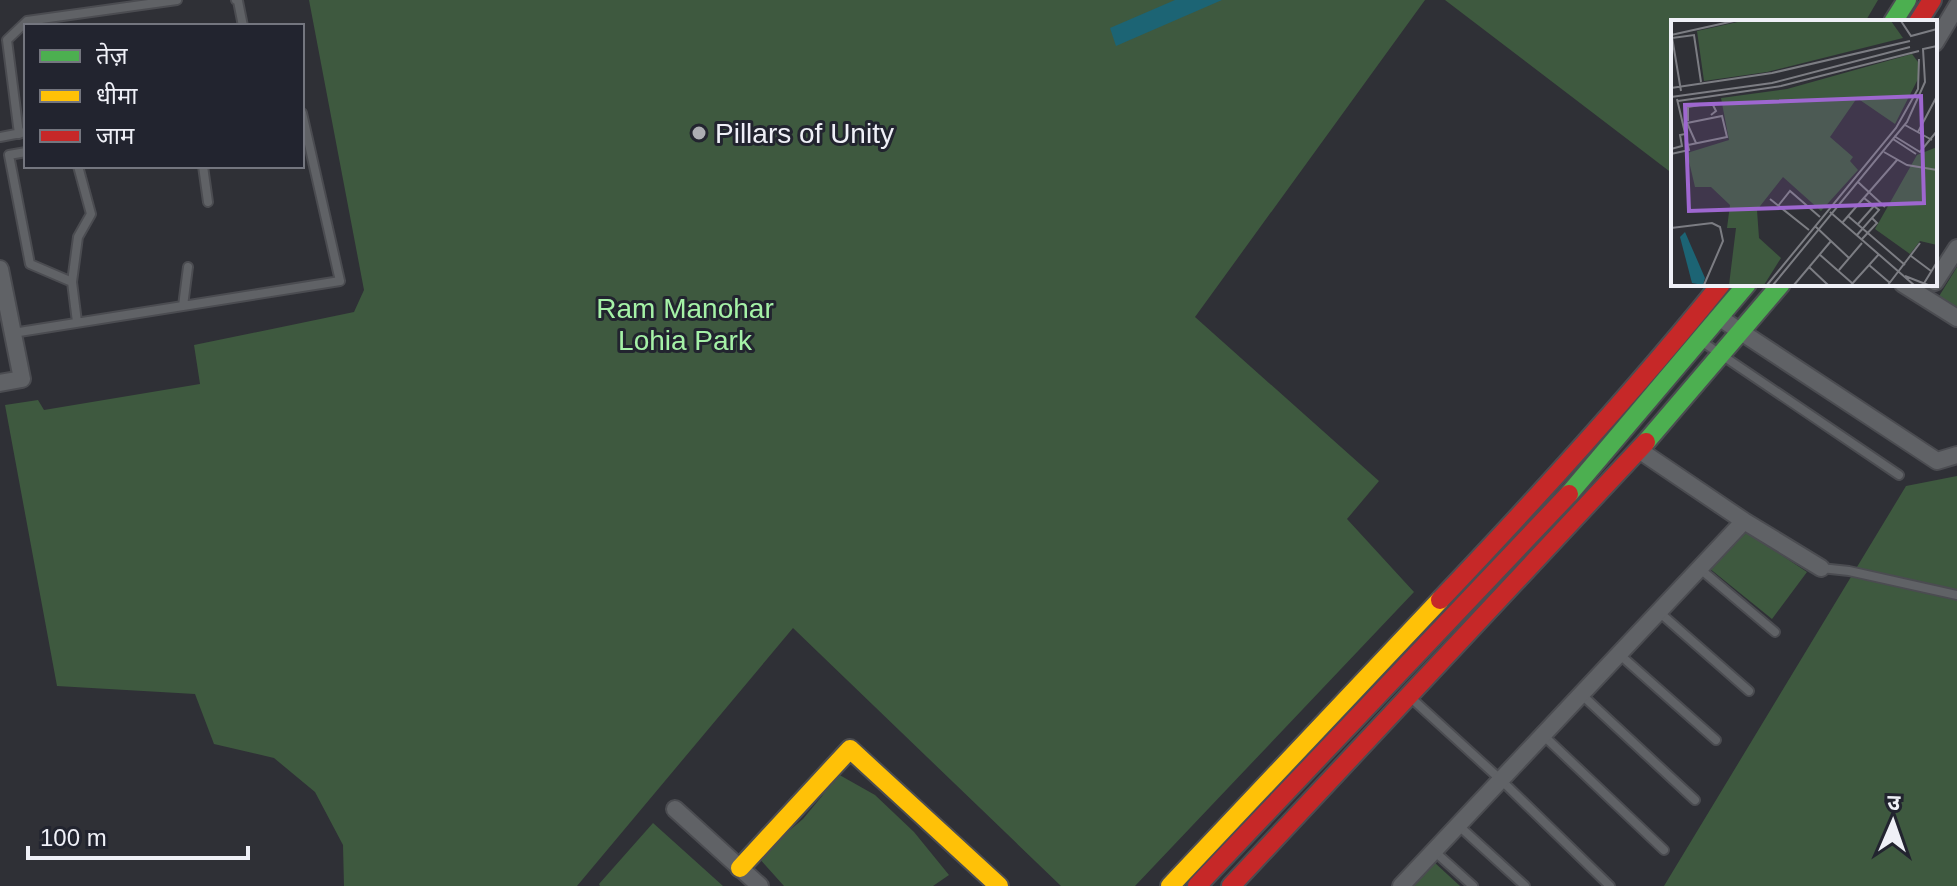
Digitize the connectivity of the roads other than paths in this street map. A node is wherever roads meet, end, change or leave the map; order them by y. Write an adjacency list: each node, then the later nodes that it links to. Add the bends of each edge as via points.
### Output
1 (177, 0): 9 (lane, via 27,21 7,40)
2 (236, 0): 6 (lane)
3 (1907, 0): 5 (street)
4 (1957, 6): 7 (street)
5 (1894, 20)
6 (243, 24)
7 (1951, 31)
8 (304, 122): 24 (lane, via 340,281)
9 (22, 133): 10 (lane)
10 (0, 137)
11 (24, 152): 19 (lane, via 9,155 30,264)
12 (79, 168): 19 (lane, via 91,214 78,237)
13 (203, 168): 14 (lane)
14 (208, 202)
15 (1957, 248): 18 (street)
16 (188, 267): 24 (lane)
17 (0, 269): 30 (street)
18 (1937, 279)
19 (72, 282): 27 (lane)
20 (1719, 286): 28 (street)
21 (1745, 286): 25 (street)
22 (1779, 286): 29 (street)
23 (1931, 288): 26 (street)
24 (183, 306): 27 (lane)
25 (1720, 318): 29 (street); 31 (street)
26 (1957, 318)
27 (77, 322): 30 (lane)
28 (1684, 329): 31 (lane); 58 (street, via 1540,494)
29 (1740, 331): 32 (street); 35 (street, via 1937,461)
30 (13, 333): 33 (street, via 22,379)
31 (1701, 341): 32 (lane); 59 (street, via 1560,505)
32 (1721, 355): 34 (street); 36 (lane)
33 (0, 383)
34 (1639, 450): 37 (street); 46 (street)
35 (1957, 455)
36 (1899, 475)
37 (1744, 521): 38 (street); 39 (street)
38 (1699, 568): 41 (street); 42 (lane)
39 (1821, 568): 40 (lane)
40 (1957, 595)
41 (1659, 611): 43 (street); 44 (lane)
42 (1775, 632)
43 (1619, 654): 45 (street); 48 (lane)
44 (1749, 691)
45 (1581, 694): 47 (street); 50 (lane)
46 (1409, 696): 49 (lane); 60 (street)
47 (1543, 735): 49 (street); 53 (lane)
48 (1716, 740)
49 (1501, 780): 52 (street); 64 (lane)
50 (1695, 800)
51 (675, 809): 55 (street)
52 (1458, 825): 54 (street); 63 (lane)
53 (1664, 850)
54 (1434, 851): 61 (street); 62 (lane)
55 (740, 868): 56 (street); 57 (street, via 850,749)
56 (760, 886)
57 (999, 886)
58 (1170, 886)
59 (1197, 886)
60 (1231, 886)
61 (1401, 886)
62 (1473, 886)
63 (1525, 886)
64 (1610, 886)

